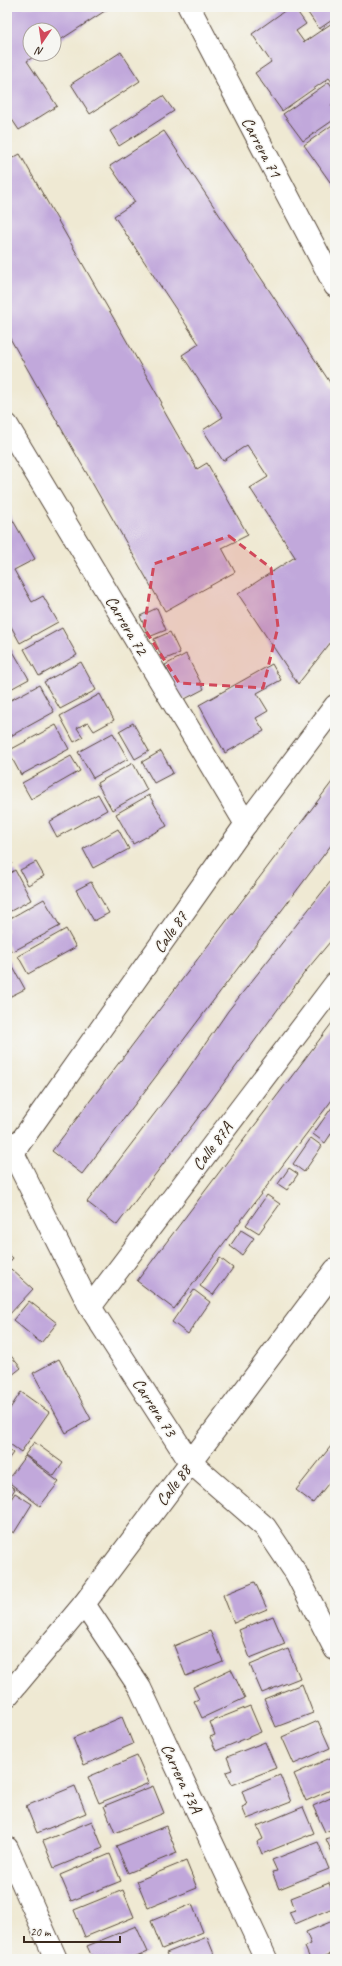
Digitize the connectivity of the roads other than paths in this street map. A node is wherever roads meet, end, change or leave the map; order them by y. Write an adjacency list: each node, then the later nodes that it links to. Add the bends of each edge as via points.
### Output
1 (189, 7): 2 (street, Carrera 71)
2 (335, 286)
3 (7, 425): 5 (street, Carrera 72)
4 (335, 706): 5 (street, Calle 87)
5 (246, 824): 7 (street, Calle 87)
6 (335, 984): 9 (street, Calle 87A)
7 (9, 1151): 9 (street, Carrera 73)
8 (335, 1270): 10 (street, Calle 88)
9 (90, 1307): 10 (street, Carrera 73)
10 (190, 1462): 11 (street, Calle 88); 12 (street, Carrera 73, via 265,1527 296,1573)
11 (84, 1604): 13 (street, Calle 88); 16 (street, Carrera 73A, via 140,1688)
12 (335, 1649)
13 (7, 1696)
14 (7, 1848): 15 (street)
15 (56, 1959)
16 (266, 1959)

